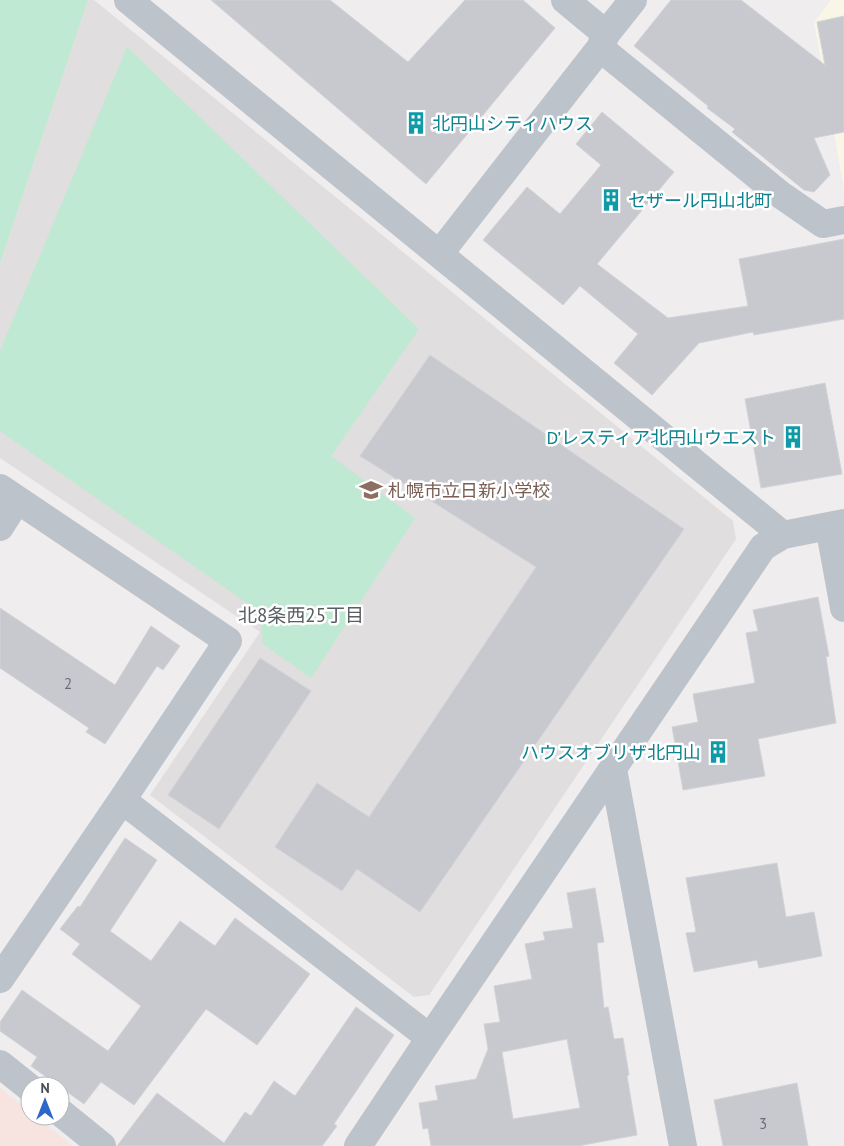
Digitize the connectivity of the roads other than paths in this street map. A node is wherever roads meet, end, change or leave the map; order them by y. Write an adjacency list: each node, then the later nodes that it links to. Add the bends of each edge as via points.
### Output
1 (128, 0): 6 (street)
2 (565, 0): 4 (street)
3 (633, 0): 4 (street)
4 (603, 41): 5 (street, via 781,195 823,224); 6 (street)
5 (844, 220)
6 (440, 253): 10 (street)
7 (9, 494): 9 (street); 13 (street, via 228,641)
8 (836, 525): 10 (street); 11 (street)
9 (0, 527)
10 (783, 535): 12 (street, via 763,547)
11 (844, 608)
12 (613, 769): 15 (street); 21 (street)
13 (122, 800): 14 (street); 15 (street)
14 (0, 979)
15 (430, 1038): 20 (street)
16 (0, 1064): 17 (street)
17 (20, 1080)
18 (70, 1120): 19 (street)
19 (102, 1146)
20 (358, 1146)
21 (683, 1146)

